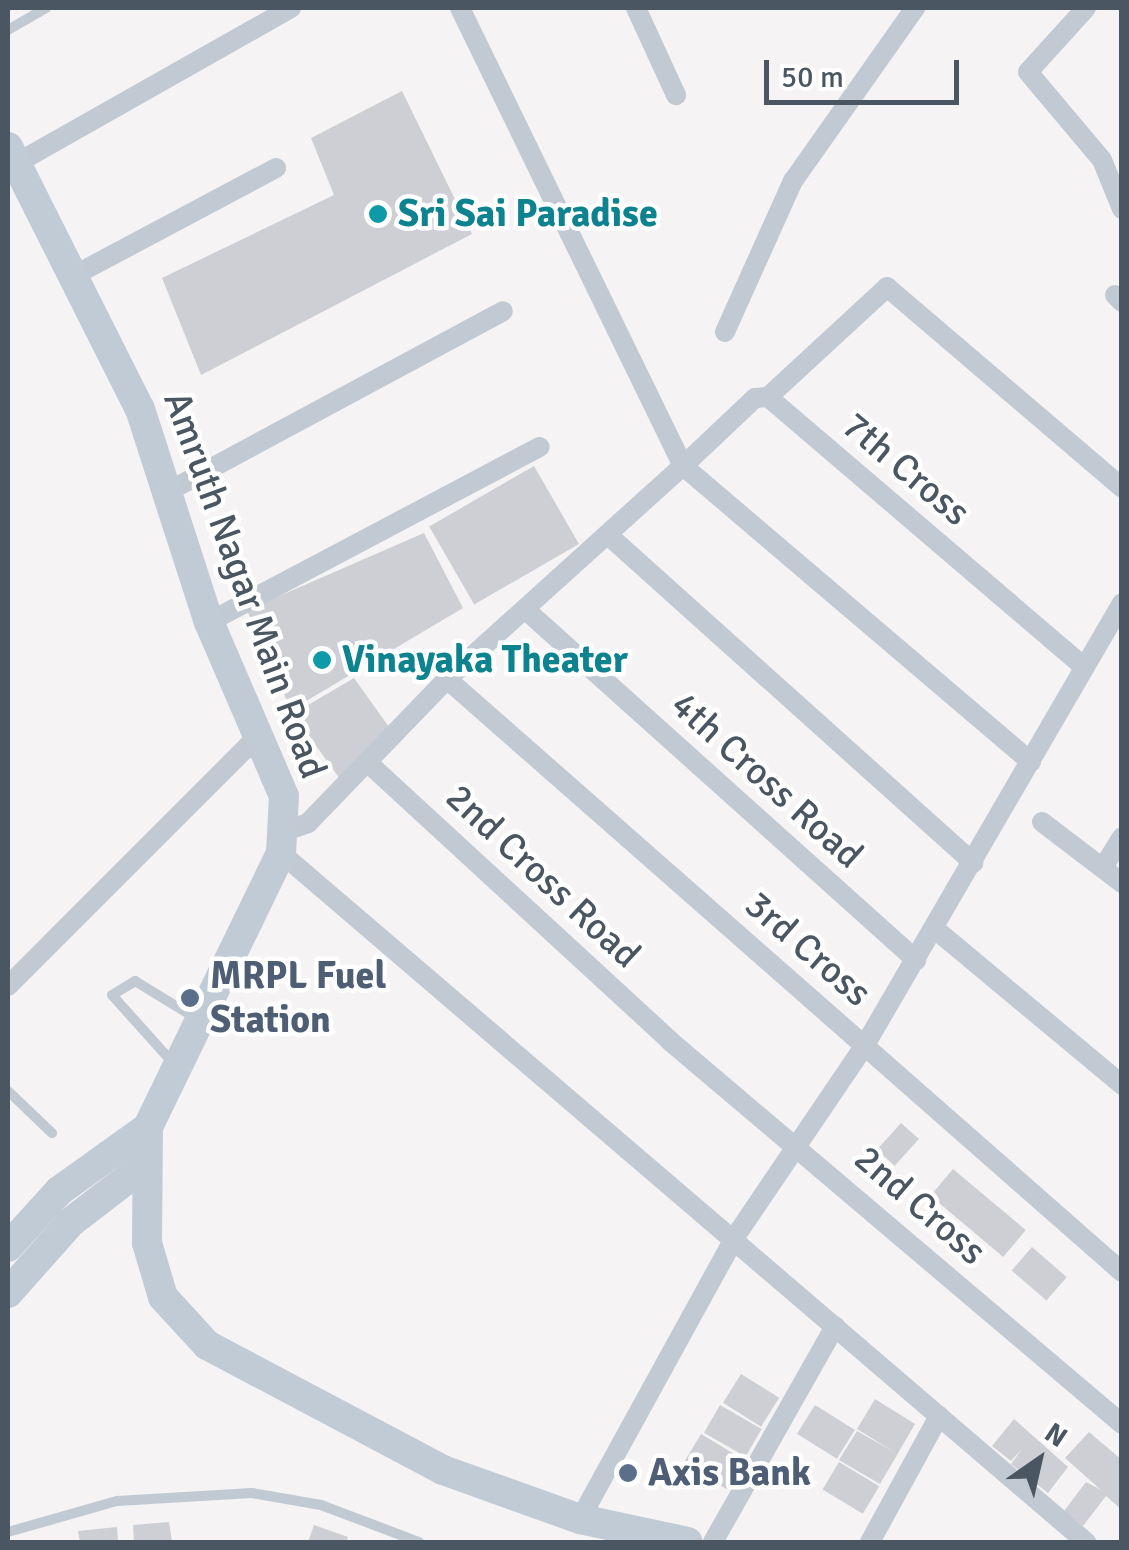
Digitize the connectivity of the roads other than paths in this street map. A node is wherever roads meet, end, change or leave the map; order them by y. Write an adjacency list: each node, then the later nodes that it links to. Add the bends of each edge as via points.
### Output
1 (46, 8): 7 (lane)
2 (291, 8): 9 (street)
3 (460, 8): 17 (street)
4 (636, 8): 8 (street)
5 (915, 8): 14 (street, via 793,182)
6 (1086, 8): 11 (street, via 1028,72 1102,160)
7 (8, 30)
8 (676, 95)
9 (12, 155): 12 (main road, Amruth Nagar Main Road)
10 (276, 168): 12 (street)
11 (1122, 209)
12 (73, 276): 19 (main road, Amruth Nagar Main Road)
13 (503, 311): 19 (street)
14 (725, 332)
15 (768, 397): 17 (street, via 756,398); 18 (street, via 887,287); 24 (street, 7th Cross)
16 (540, 447): 23 (street)
17 (684, 466): 20 (street); 28 (street)
18 (1122, 488)
19 (169, 491): 23 (main road, Amruth Nagar Main Road)
20 (608, 536): 22 (street); 32 (street)
21 (1122, 603): 24 (street)
22 (526, 611): 25 (street); 36 (street, 4th Cross Road)
23 (209, 622): 26 (main road, Amruth Nagar Main Road)
24 (1083, 666): 28 (street)
25 (447, 680): 27 (street); 40 (street, 3rd Cross)
26 (262, 732): 31 (main road, Amruth Nagar Main Road, via 284,796); 37 (street)
27 (368, 762): 31 (street); 39 (street, 2nd Cross Road)
28 (1031, 762): 32 (street)
29 (1042, 822): 33 (street)
30 (1122, 837): 33 (street)
31 (283, 842): 38 (main road); 48 (street)
32 (973, 862): 35 (street)
33 (1104, 866): 34 (street)
34 (1122, 882)
35 (935, 928): 36 (street); 42 (street)
36 (916, 960): 40 (street)
37 (8, 986)
38 (194, 1018): 41 (main road); 41 (lane, via 135,980 112,995)
39 (670, 1041): 46 (street, 2nd Cross)
40 (864, 1045): 46 (street); 50 (street, 3rd Cross)
41 (173, 1063): 44 (main road)
42 (1122, 1085)
43 (8, 1091): 45 (lane)
44 (148, 1127): 47 (main road); 49 (main road, via 59,1191)
45 (52, 1134)
46 (797, 1145): 48 (street); 54 (street, 2nd Cross)
47 (144, 1166): 51 (main road, via 71,1222); 55 (main road, via 147,1243 163,1297 206,1345 443,1470)
48 (735, 1237): 52 (street); 55 (street)
49 (8, 1247)
50 (1122, 1272)
51 (8, 1293)
52 (835, 1326): 53 (street); 59 (street)
53 (939, 1416): 60 (street); 61 (street)
54 (1122, 1424)
55 (580, 1519): 58 (main road)
56 (8, 1532): 57 (lane, via 116,1500 252,1493 321,1505)
57 (419, 1542)
58 (688, 1542)
59 (713, 1542)
60 (870, 1542)
61 (1086, 1542)

